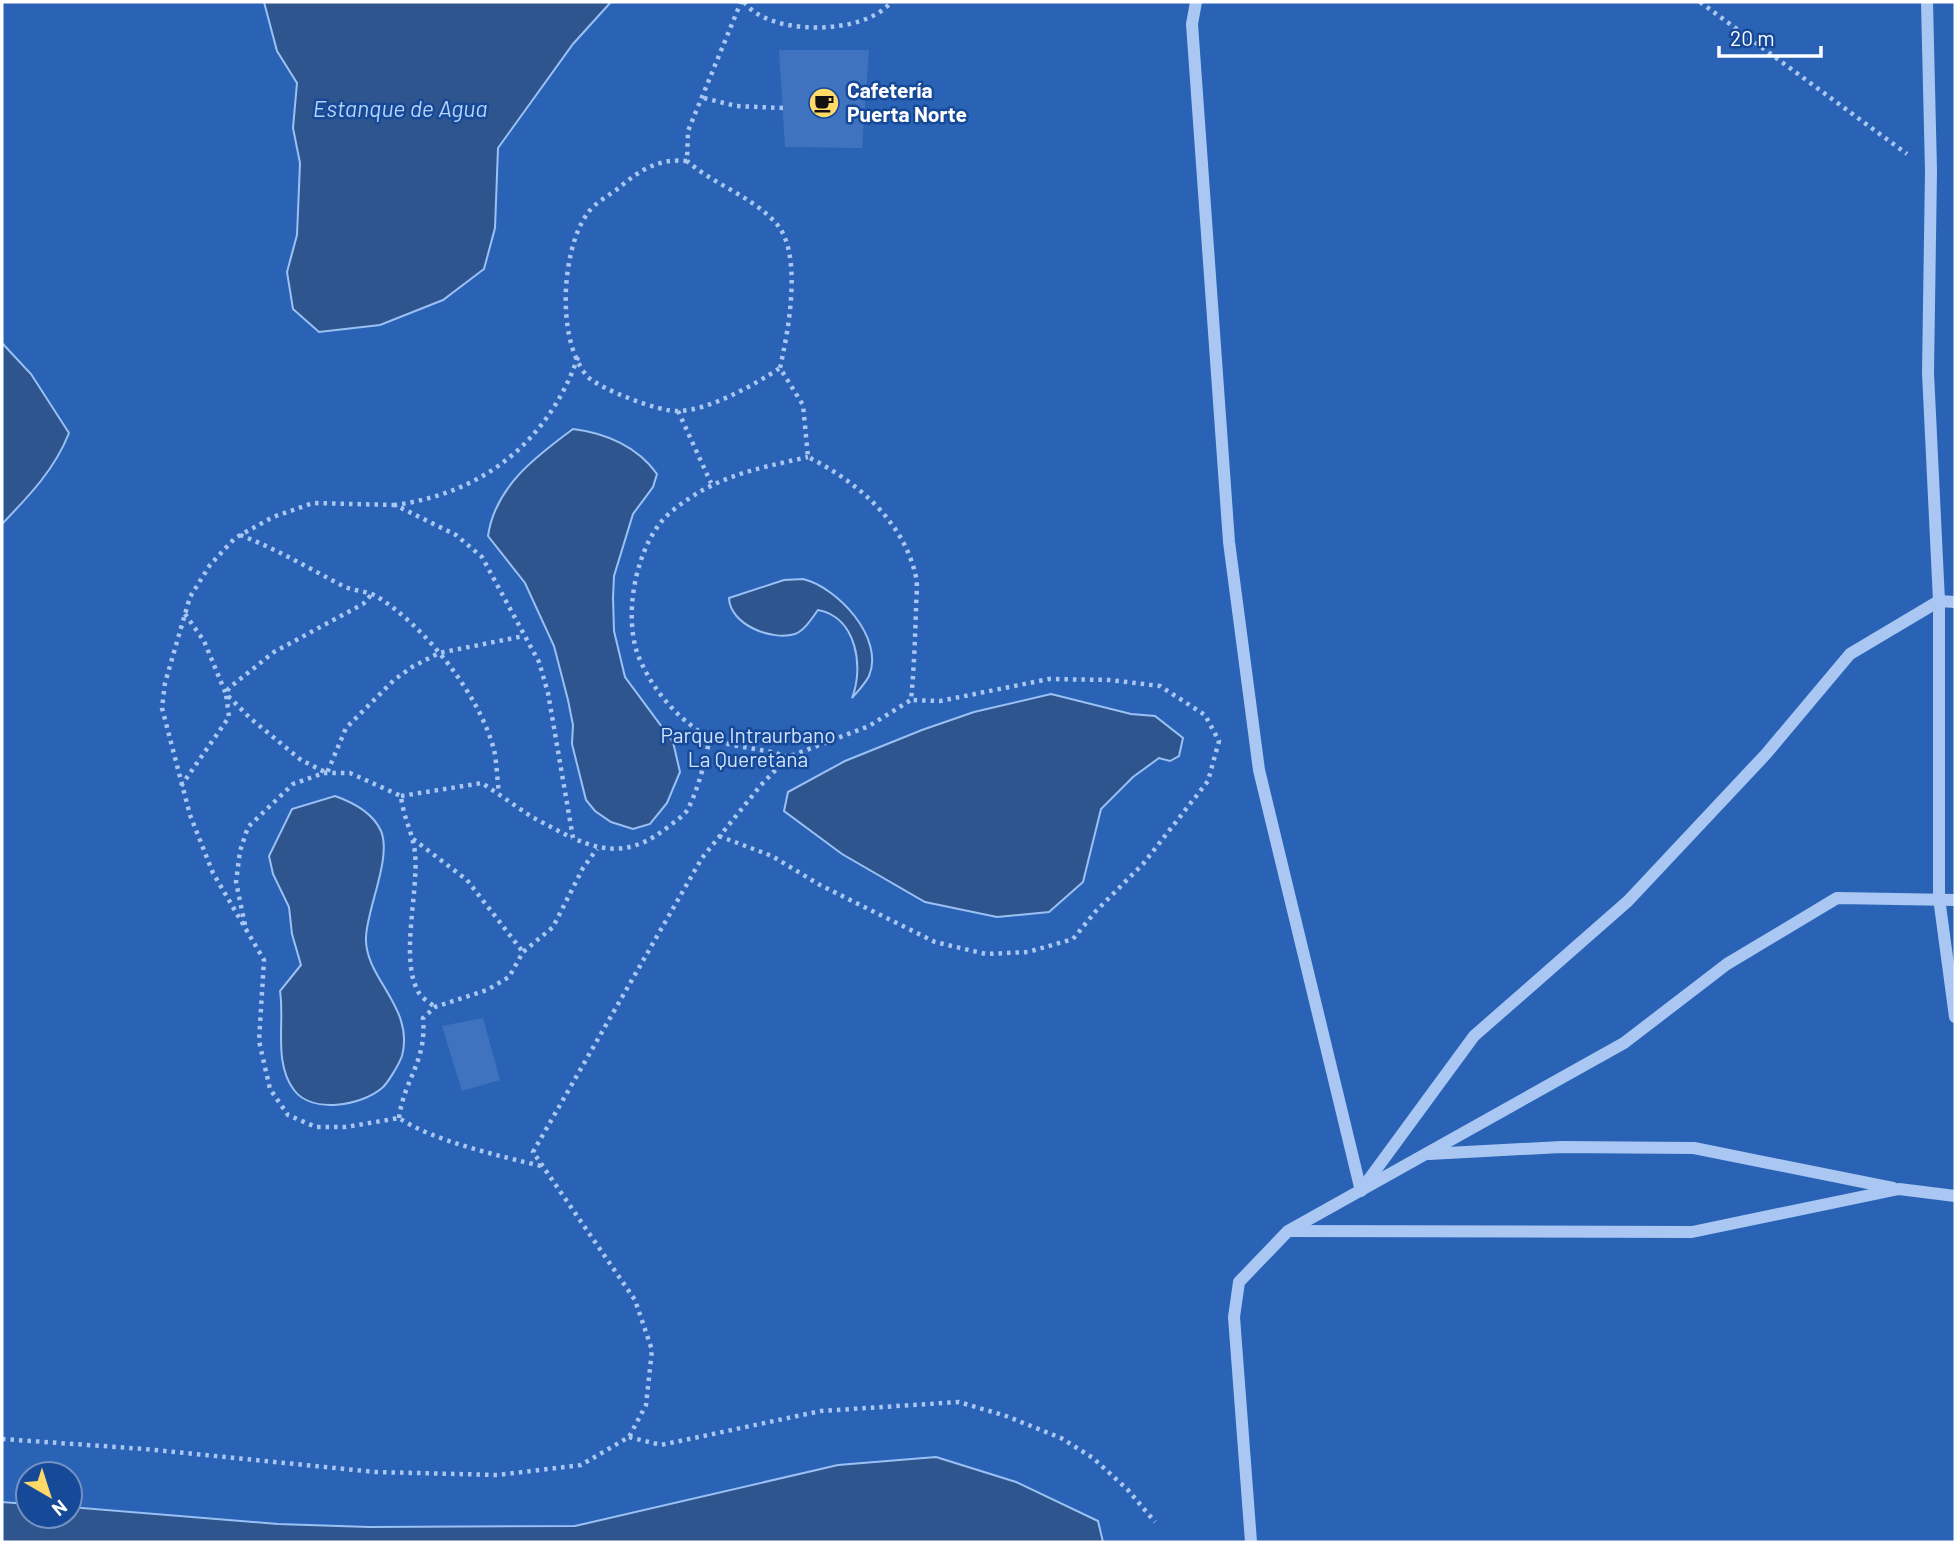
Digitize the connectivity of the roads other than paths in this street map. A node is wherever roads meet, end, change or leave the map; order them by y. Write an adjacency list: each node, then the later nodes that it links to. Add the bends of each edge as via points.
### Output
1 (1196, 2): 10 (street, via 1192,23 1229,542 1259,770)
2 (1927, 2): 3 (street, via 1931,171 1928,373)
3 (1939, 601): 4 (street); 5 (street); 10 (street, via 1850,654 1766,754 1628,901 1474,1036)
4 (1955, 601)
5 (1939, 898): 6 (street); 7 (street); 8 (street, via 1837,898 1727,964 1625,1043)
6 (1955, 900)
7 (1955, 1017)
8 (1425, 1154): 9 (street, via 1561,1147 1694,1148); 10 (street)
9 (1899, 1189): 11 (street); 12 (street, via 1692,1232)
10 (1361, 1191): 12 (street)
11 (1955, 1196)
12 (1288, 1231): 13 (street, via 1239,1282 1234,1317)
13 (1251, 1542)

